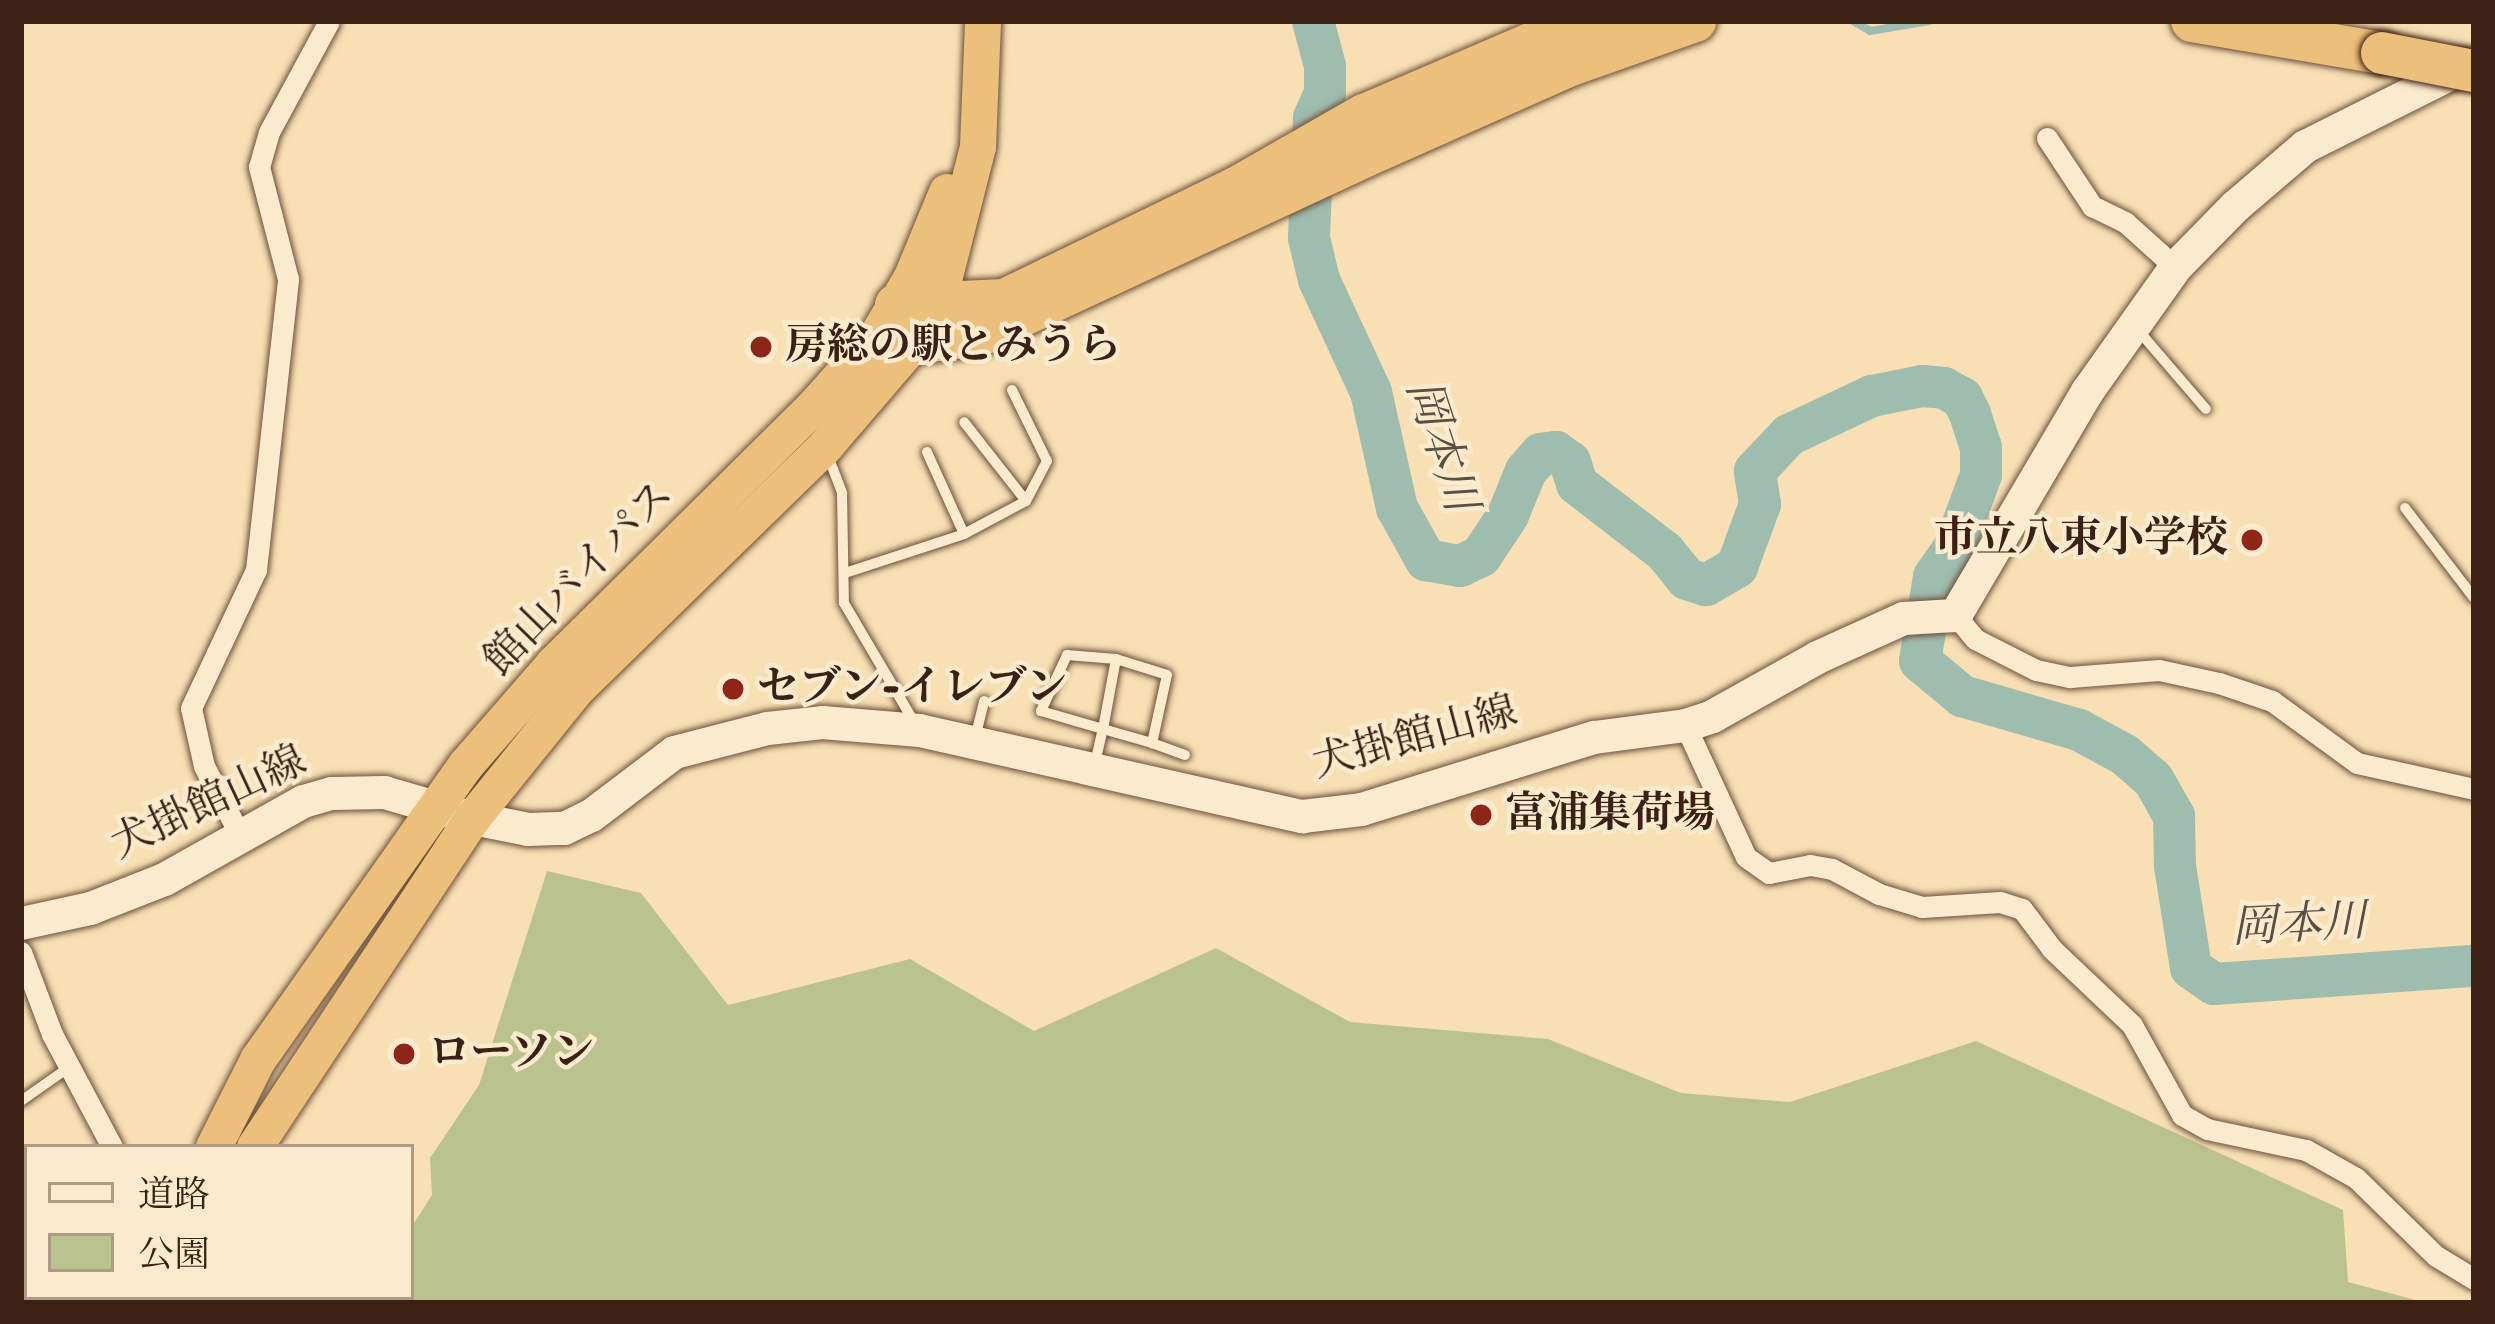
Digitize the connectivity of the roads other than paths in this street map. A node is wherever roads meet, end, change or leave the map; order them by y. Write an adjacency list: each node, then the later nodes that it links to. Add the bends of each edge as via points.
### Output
1 (329, 21): 37 (street, via 269,132 260,167 288,278 256,570 191,708 204,766)
2 (983, 21): 7 (highway, 館山バイパス)
3 (1634, 21): 8 (highway, via 1551,34)
4 (1695, 21): 8 (highway)
5 (2192, 21): 6 (highway, bridge)
6 (2474, 67): 11 (main road, via 2306,146)
7 (984, 68): 12 (highway, 館山バイパス, via 978,147); 14 (highway, 館山バイパス)
8 (1371, 132): 10 (highway)
9 (2047, 138): 11 (street, via 2092,206 2125,221)
10 (1241, 200): 12 (highway, via 1004,300); 14 (highway, via 1004,326 957,340)
11 (2175, 267): 13 (main road)
12 (939, 300): 14 (highway)
13 (2132, 323): 16 (lane); 25 (main road)
14 (905, 324): 18 (highway, 館山バイパス); 36 (highway, 館山バイパス, via 877,336 554,664 467,764)
15 (1012, 390): 20 (lane, via 1047,461)
16 (2206, 410)
17 (964, 422): 20 (lane)
18 (825, 447): 23 (lane, via 842,493); 36 (highway, 館山バイパス)
19 (927, 452): 22 (lane)
20 (1026, 501): 22 (lane)
21 (2405, 508): 24 (lane)
22 (964, 534): 23 (lane)
23 (845, 573): 30 (lane, via 844,603)
24 (2474, 598)
25 (1950, 614): 28 (main road, 犬掛館山線, via 1903,618); 35 (street, via 1975,639 2036,670 2070,677 2159,670 2219,683 2272,701 2357,763)
26 (1116, 659): 29 (lane); 29 (lane, via 1066,655 1041,711); 32 (lane, via 1167,675)
27 (984, 700): 31 (lane)
28 (1685, 725): 34 (main road, 犬掛館山線, via 1594,736 1361,809 1302,816); 45 (street, via 1746,857 1769,872 1832,869 1922,907 2000,902 2022,909 2132,1025 2182,1115 2207,1130 2323,1159)
29 (1103, 729): 32 (lane); 34 (lane)
30 (919, 730): 31 (main road, 犬掛館山線); 36 (main road, 犬掛館山線, via 822,722 720,736 674,752 564,828 528,829)
31 (975, 740): 34 (main road, 犬掛館山線)
32 (1152, 743): 33 (lane)
33 (1186, 755)
34 (1094, 769)
35 (2474, 789)
36 (456, 812): 37 (main road, 犬掛館山線, via 384,792 332,793); 43 (highway, 館山バイパス, via 346,928 258,1060); 44 (highway, 館山バイパス)
37 (242, 837): 38 (main road, 犬掛館山線, via 90,908)
38 (21, 923)
39 (21, 952): 40 (street)
40 (68, 1068): 41 (lane); 42 (street)
41 (21, 1102)
42 (104, 1144)
43 (216, 1144)
44 (257, 1144)
45 (2474, 1279)

